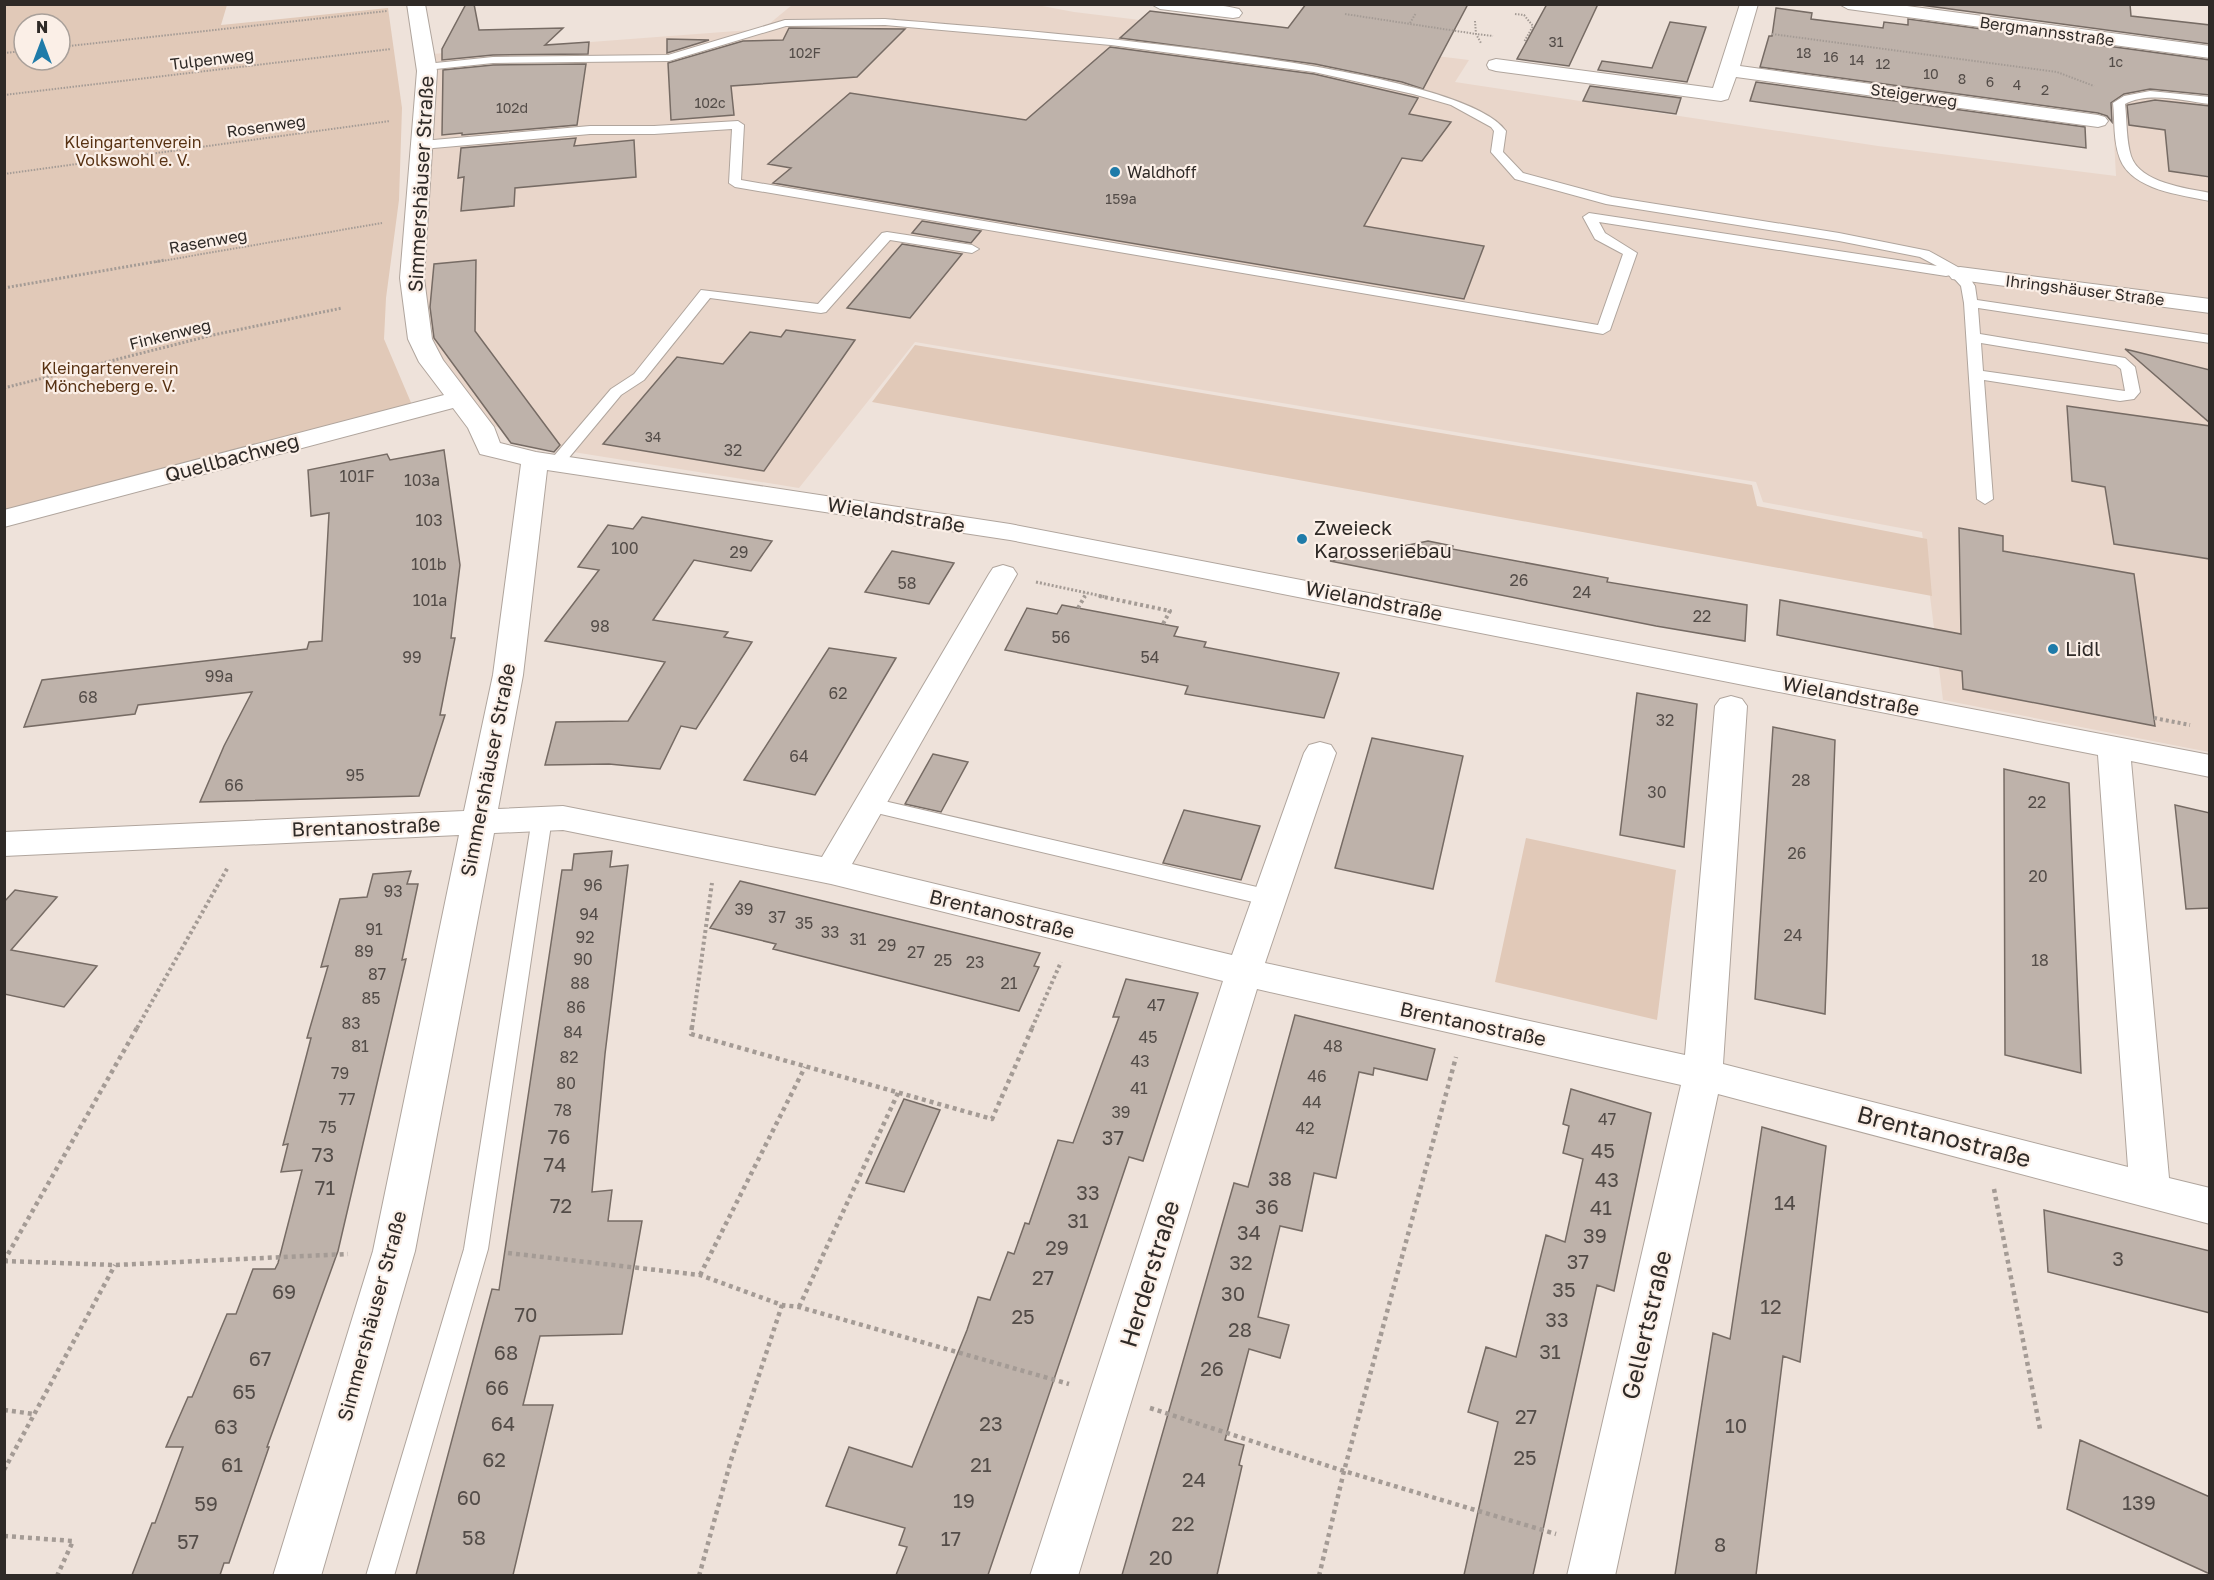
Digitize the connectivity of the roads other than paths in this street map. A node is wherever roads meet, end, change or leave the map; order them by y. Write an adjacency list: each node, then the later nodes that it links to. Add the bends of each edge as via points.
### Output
1 (1160, 4): 5 (street)
2 (1749, 4): 9 (street)
3 (1848, 4): 6 (street, Bergmannsstraße)
4 (416, 6): 7 (street, Simmershäuser Straße)
5 (1233, 13)
6 (2210, 52)
7 (424, 56): 12 (street, Simmershäuser Straße); 15 (lane, via 493,60 669,58 785,23 874,22 1111,42 1314,69 1455,103 1495,123 1500,131 1497,152 1519,176 1611,201 1924,254)
8 (1504, 66): 9 (street, via 1721,95)
9 (1729, 70): 11 (street, Steigerweg)
10 (2210, 101): 13 (lane, via 2141,95 2119,103 2128,164 2160,184)
11 (2099, 127)
12 (422, 145): 15 (lane, via 590,130 738,125 735,183 1603,330 1630,253 1600,236 1589,217); 21 (street, Simmershäuser Straße, via 412,278 420,339 431,362)
13 (2210, 196)
14 (972, 249): 22 (lane, via 887,236 820,309 706,293 639,377 616,392)
15 (1960, 274): 16 (lane, via 1968,286); 17 (street, Ihringshäuser Straße)
16 (1971, 303): 18 (lane); 19 (lane)
17 (2210, 306)
18 (1973, 337): 20 (lane); 20 (lane, via 2120,361 2128,367 2133,392 2120,396)
19 (2210, 339)
20 (1976, 374): 23 (lane)
21 (459, 399): 22 (street, Simmershäuser Straße, via 481,427 489,448); 24 (street, Quellbachweg)
22 (546, 461): 27 (street, Wielandstraße, via 1054,540); 32 (street, Simmershäuser Straße)
23 (1984, 499)
24 (4, 519)
25 (1003, 574): 30 (street)
26 (1731, 706): 37 (street)
27 (2114, 747): 29 (street, Wielandstraße); 38 (street)
28 (1320, 753): 35 (street)
29 (2210, 766)
30 (872, 805): 34 (street); 35 (lane)
31 (542, 818): 32 (street, Brentanostraße); 34 (street, Brentanostraße, via 563,818); 41 (lane, via 476,1249)
32 (478, 822): 33 (street, Brentanostraße, via 248,831); 40 (street, Simmershäuser Straße, via 394,1251)
33 (9, 848)
34 (831, 871): 36 (street, Brentanostraße)
35 (1270, 898): 36 (street)
36 (1244, 972): 37 (street, Brentanostraße); 42 (street, Herderstraße)
37 (1703, 1074): 38 (street, Brentanostraße); 43 (street, Gellertstraße)
38 (2150, 1191): 39 (street, Brentanostraße)
39 (2210, 1206)
40 (297, 1575)
41 (380, 1575)
42 (1054, 1575)
43 (1591, 1575)

